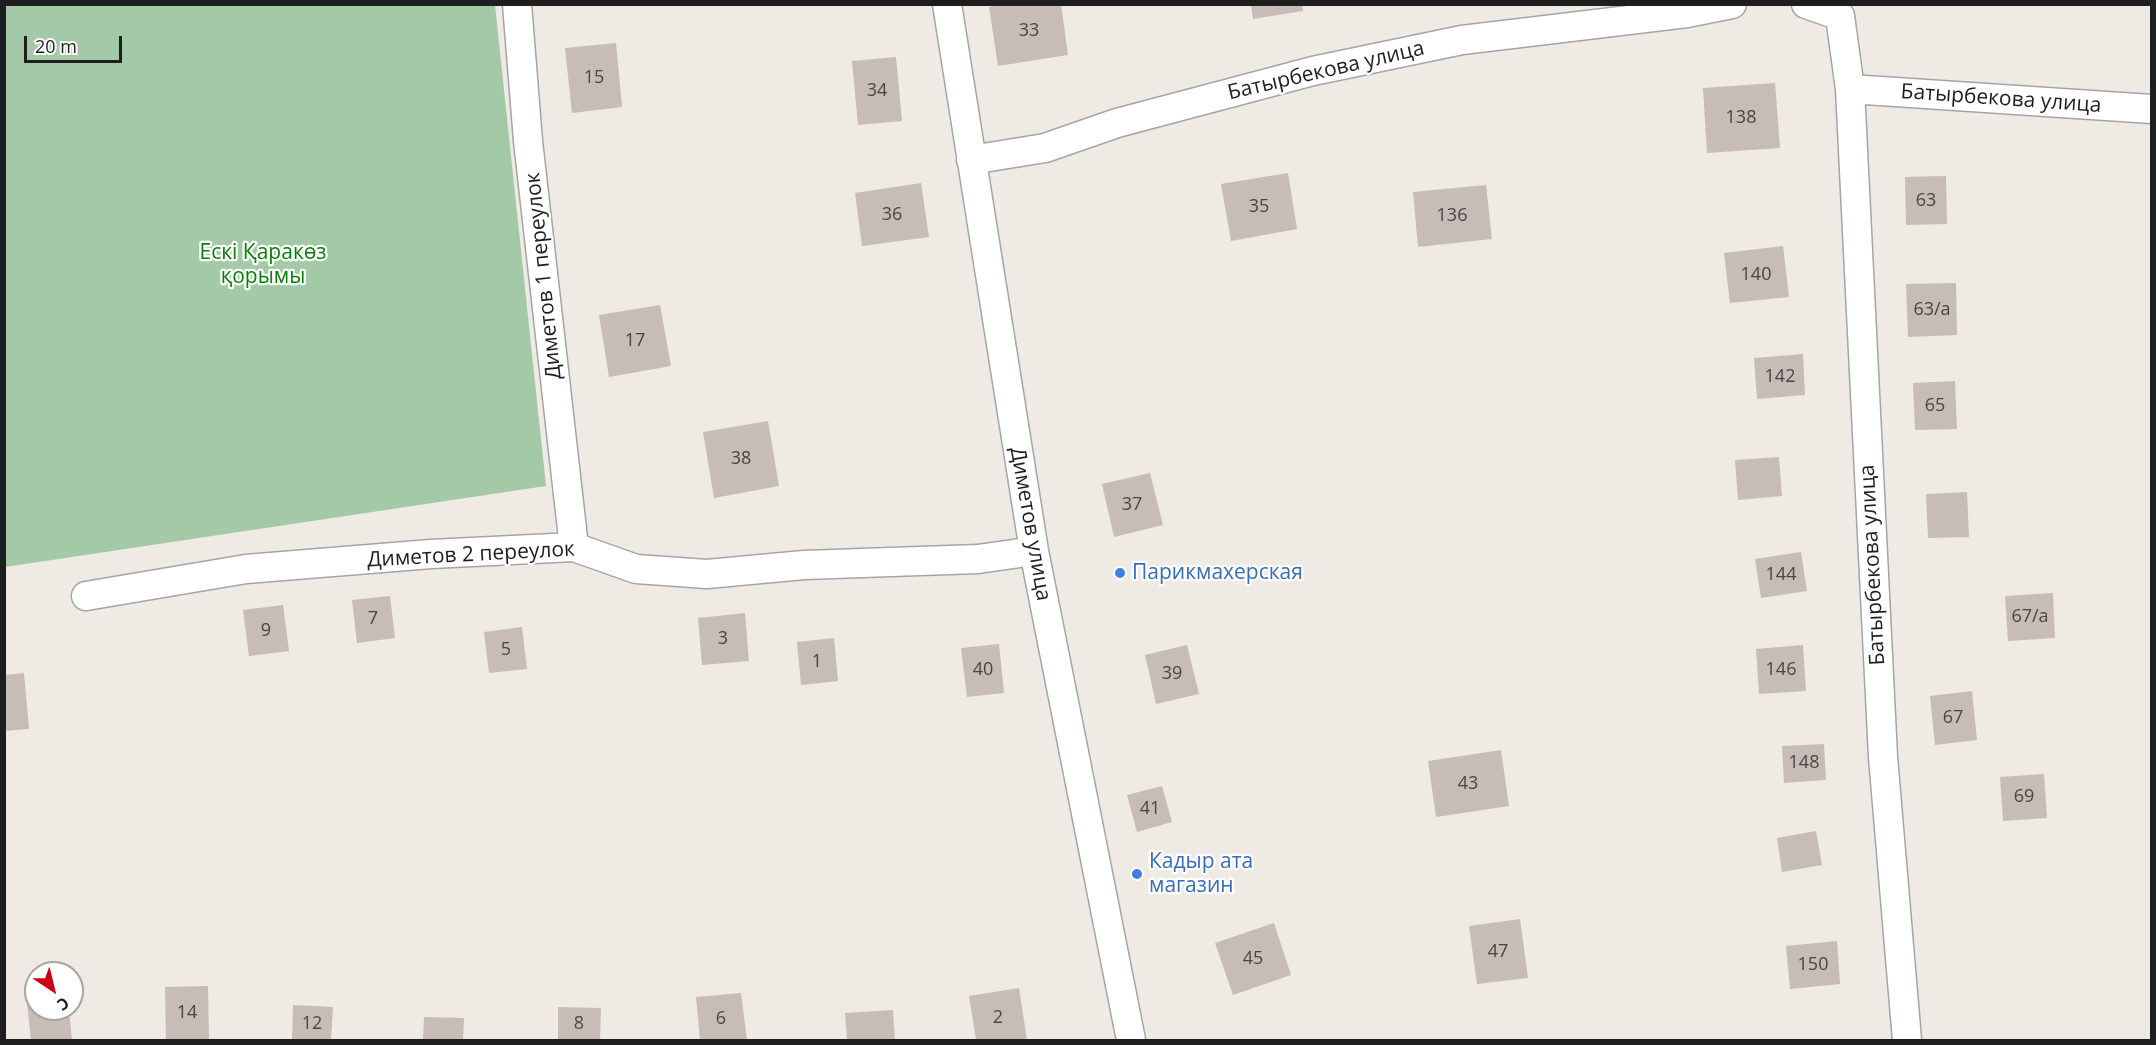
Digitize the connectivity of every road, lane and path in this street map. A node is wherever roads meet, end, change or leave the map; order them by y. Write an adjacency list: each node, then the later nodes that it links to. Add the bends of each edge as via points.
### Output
1 (517, 4): 9 (street, Диметов 1 переулок, via 528,141)
2 (947, 4): 8 (street, Диметов улица)
3 (1732, 4): 5 (street, Батырбекова улица)
4 (1806, 4): 6 (street, Батырбекова улица, via 1840,16)
5 (1686, 9): 8 (street, Батырбекова улица, via 1462,40 1313,71 1117,123 1046,148)
6 (1850, 89): 7 (street, Батырбекова улица); 13 (street, Батырбекова улица, via 1882,757)
7 (2151, 109)
8 (971, 160): 10 (street, Диметов улица)
9 (574, 547): 10 (street, Диметов 2 переулок, via 636,569 707,574 804,565 978,559); 11 (street, Диметов 2 переулок, via 246,569)
10 (1034, 551): 12 (street, Диметов улица)
11 (86, 596)
12 (1131, 1041)
13 (1907, 1041)

